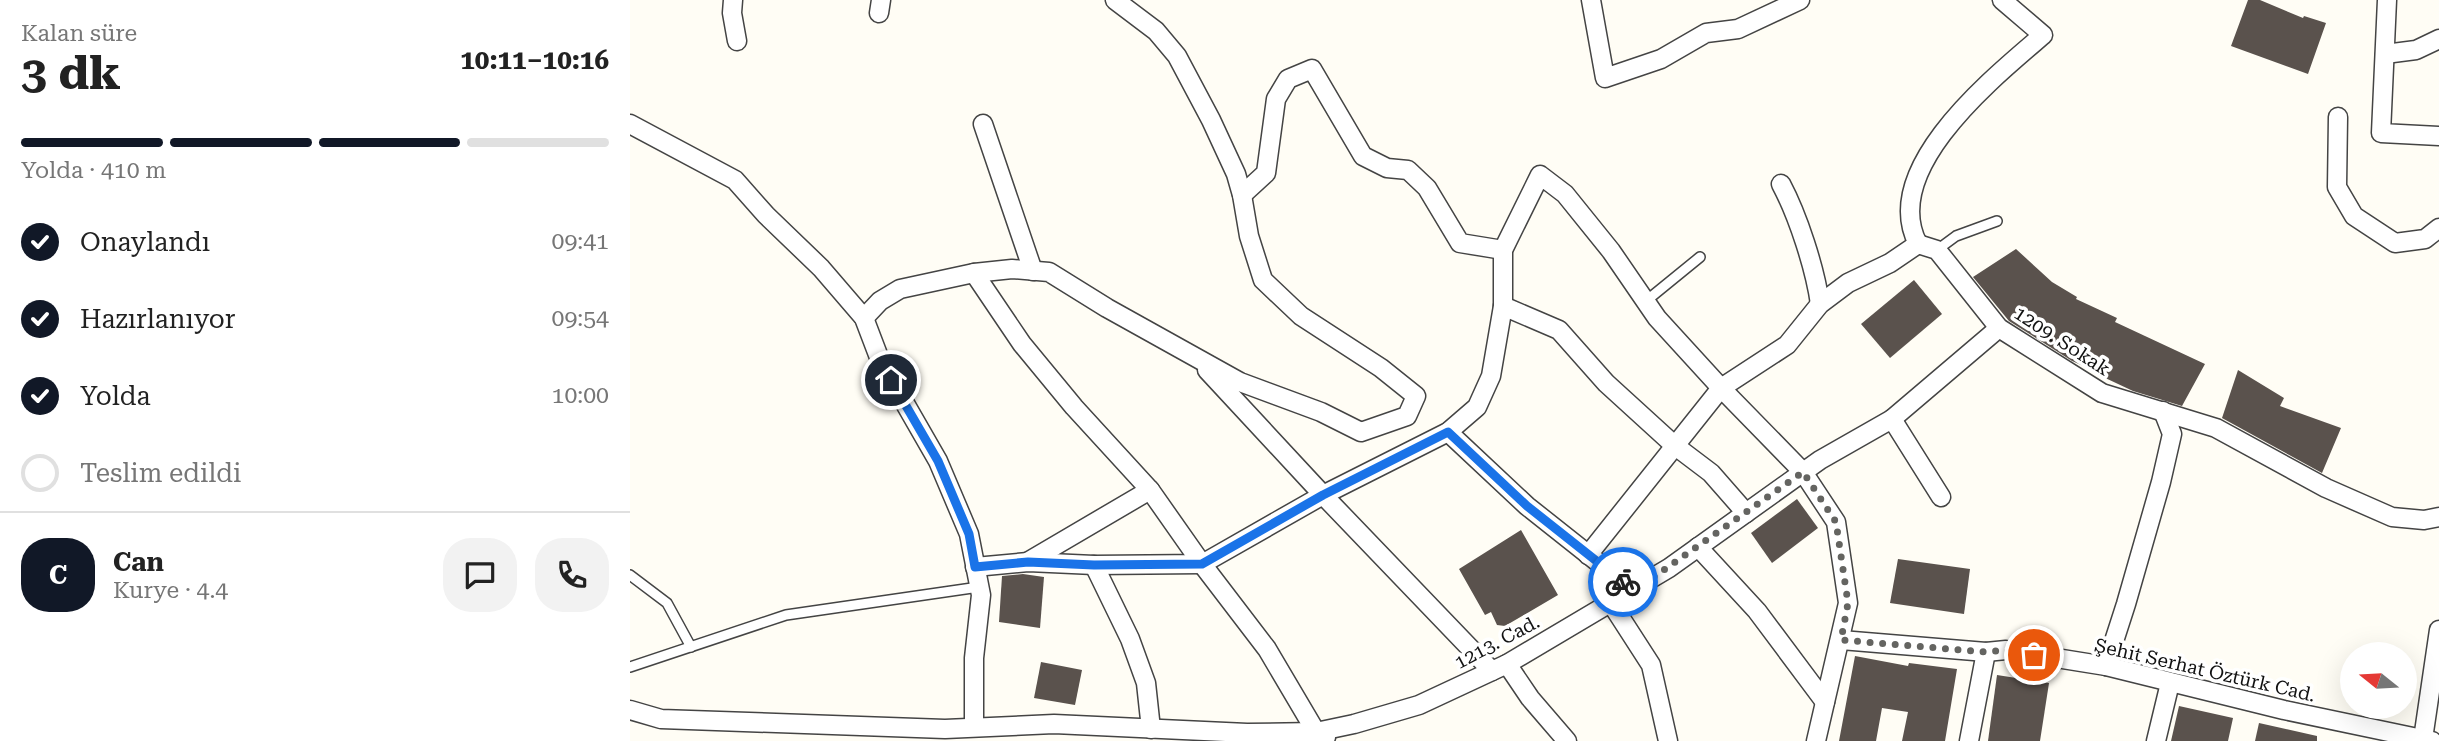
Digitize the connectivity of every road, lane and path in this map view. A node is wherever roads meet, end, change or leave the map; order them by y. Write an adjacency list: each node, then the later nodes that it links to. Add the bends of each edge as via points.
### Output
1 (733, 0): 8 (street)
2 (1115, 0): 15 (street, via 1156,31 1177,56 1211,120)
3 (1591, 0): 4 (street, via 1605,78 1661,59 1706,33 1738,29)
4 (1800, 0)
5 (2002, 0): 18 (street, via 2043,35 1985,85 1919,167 1912,192 1911,231)
6 (2387, 0): 9 (street)
7 (2439, 39): 9 (street, via 2416,50)
8 (737, 41)
9 (2385, 54): 13 (street, via 2381,133)
10 (2338, 117): 17 (street, via 2337,187 2354,216 2395,243 2425,239)
11 (630, 124): 27 (street, via 735,180)
12 (983, 124): 22 (street)
13 (2439, 136)
14 (1782, 184): 25 (street)
15 (1242, 195): 19 (street, via 1266,173 1276,99 1288,79 1312,69 1363,156 1387,168 1408,170 1427,188 1460,243); 29 (street, via 1263,280 1300,316 1416,396 1406,416 1361,432 1240,382)
16 (1997, 221): 20 (lane, via 1956,236)
17 (2439, 228)
18 (1918, 244): 20 (street); 25 (street)
19 (1503, 250): 24 (street, via 1540,175 1565,194); 26 (street)
20 (1937, 250): 28 (street, 1209. Sokak)
21 (1700, 257): 24 (lane)
22 (1032, 271): 23 (street); 29 (street, via 1049,272)
23 (974, 273): 27 (street, via 900,289); 36 (street, via 1074,407)
24 (1646, 300): 30 (street)
25 (1820, 304): 30 (street, via 1787,345)
26 (1503, 306): 33 (street, via 1491,376 1477,407); 34 (street, via 1559,330 1606,383)
27 (864, 318): 46 (street, via 880,360 938,461 969,534)
28 (1999, 328): 31 (street, 1209. Sokak, via 2102,393); 32 (street, 1213. Cad.)
29 (1195, 357): 37 (street)
30 (1721, 388): 34 (street); 35 (street)
31 (2163, 411): 40 (street, 1209. Sokak, via 2216,428 2326,488 2392,517); 55 (street, via 2172,434)
32 (1892, 419): 35 (street, 1213. Cad.); 38 (street)
33 (1448, 432): 37 (street); 42 (street)
34 (1674, 445): 39 (street, via 1711,473); 42 (street)
35 (1803, 472): 39 (street, 1213. Cad.); 52 (street, via 1836,522 1848,603)
36 (1150, 490): 43 (street); 44 (street)
37 (1323, 495): 44 (street); 57 (street)
38 (1941, 497)
39 (1746, 513): 41 (street, 1213. Cad.)
40 (2439, 517)
41 (1698, 547): 49 (street, 1213. Cad.); 59 (street, via 1757,611)
42 (1588, 555): 49 (street)
43 (1028, 562): 45 (street); 46 (street)
44 (1202, 564): 45 (street); 63 (street, via 1267,649)
45 (1094, 565): 62 (street, via 1146,683)
46 (975, 567): 48 (street)
47 (630, 575): 53 (lane, via 667,603)
48 (979, 587): 53 (lane, via 786,615); 61 (street)
49 (1633, 590): 50 (street, 1213. Cad.)
50 (1611, 603): 57 (street, 1213. Cad.); 70 (street, via 1651,665)
51 (2439, 630): 67 (street)
52 (1841, 640): 54 (street, Şehit Serhat Öztürk Cad.); 59 (street)
53 (691, 647): 56 (lane)
54 (1986, 652): 55 (street, Şehit Serhat Öztürk Cad., via 2006,650); 72 (street)
55 (2106, 666): 58 (street, Şehit Serhat Öztürk Cad.)
56 (630, 667)
57 (1499, 667): 63 (street, 1213. Cad., via 1419,705); 69 (street)
58 (2170, 683): 64 (street, Şehit Serhat Öztürk Cad.); 73 (street)
59 (1825, 702): 71 (street)
60 (630, 710): 65 (street, 1213. Cad., via 661,719)
61 (974, 726): 62 (street, 1213. Cad.); 65 (street, 1213. Cad.)
62 (1151, 729): 66 (street, 1213. Cad.)
63 (1316, 732): 66 (street, 1213. Cad.); 68 (street)
64 (2347, 733): 67 (street, Şehit Serhat Öztürk Cad.)
65 (945, 735)
66 (1232, 737)
67 (2428, 740)
68 (1334, 741)
69 (1567, 741)
70 (1668, 741)
71 (1816, 741)
72 (1969, 741)
73 (2156, 741)

